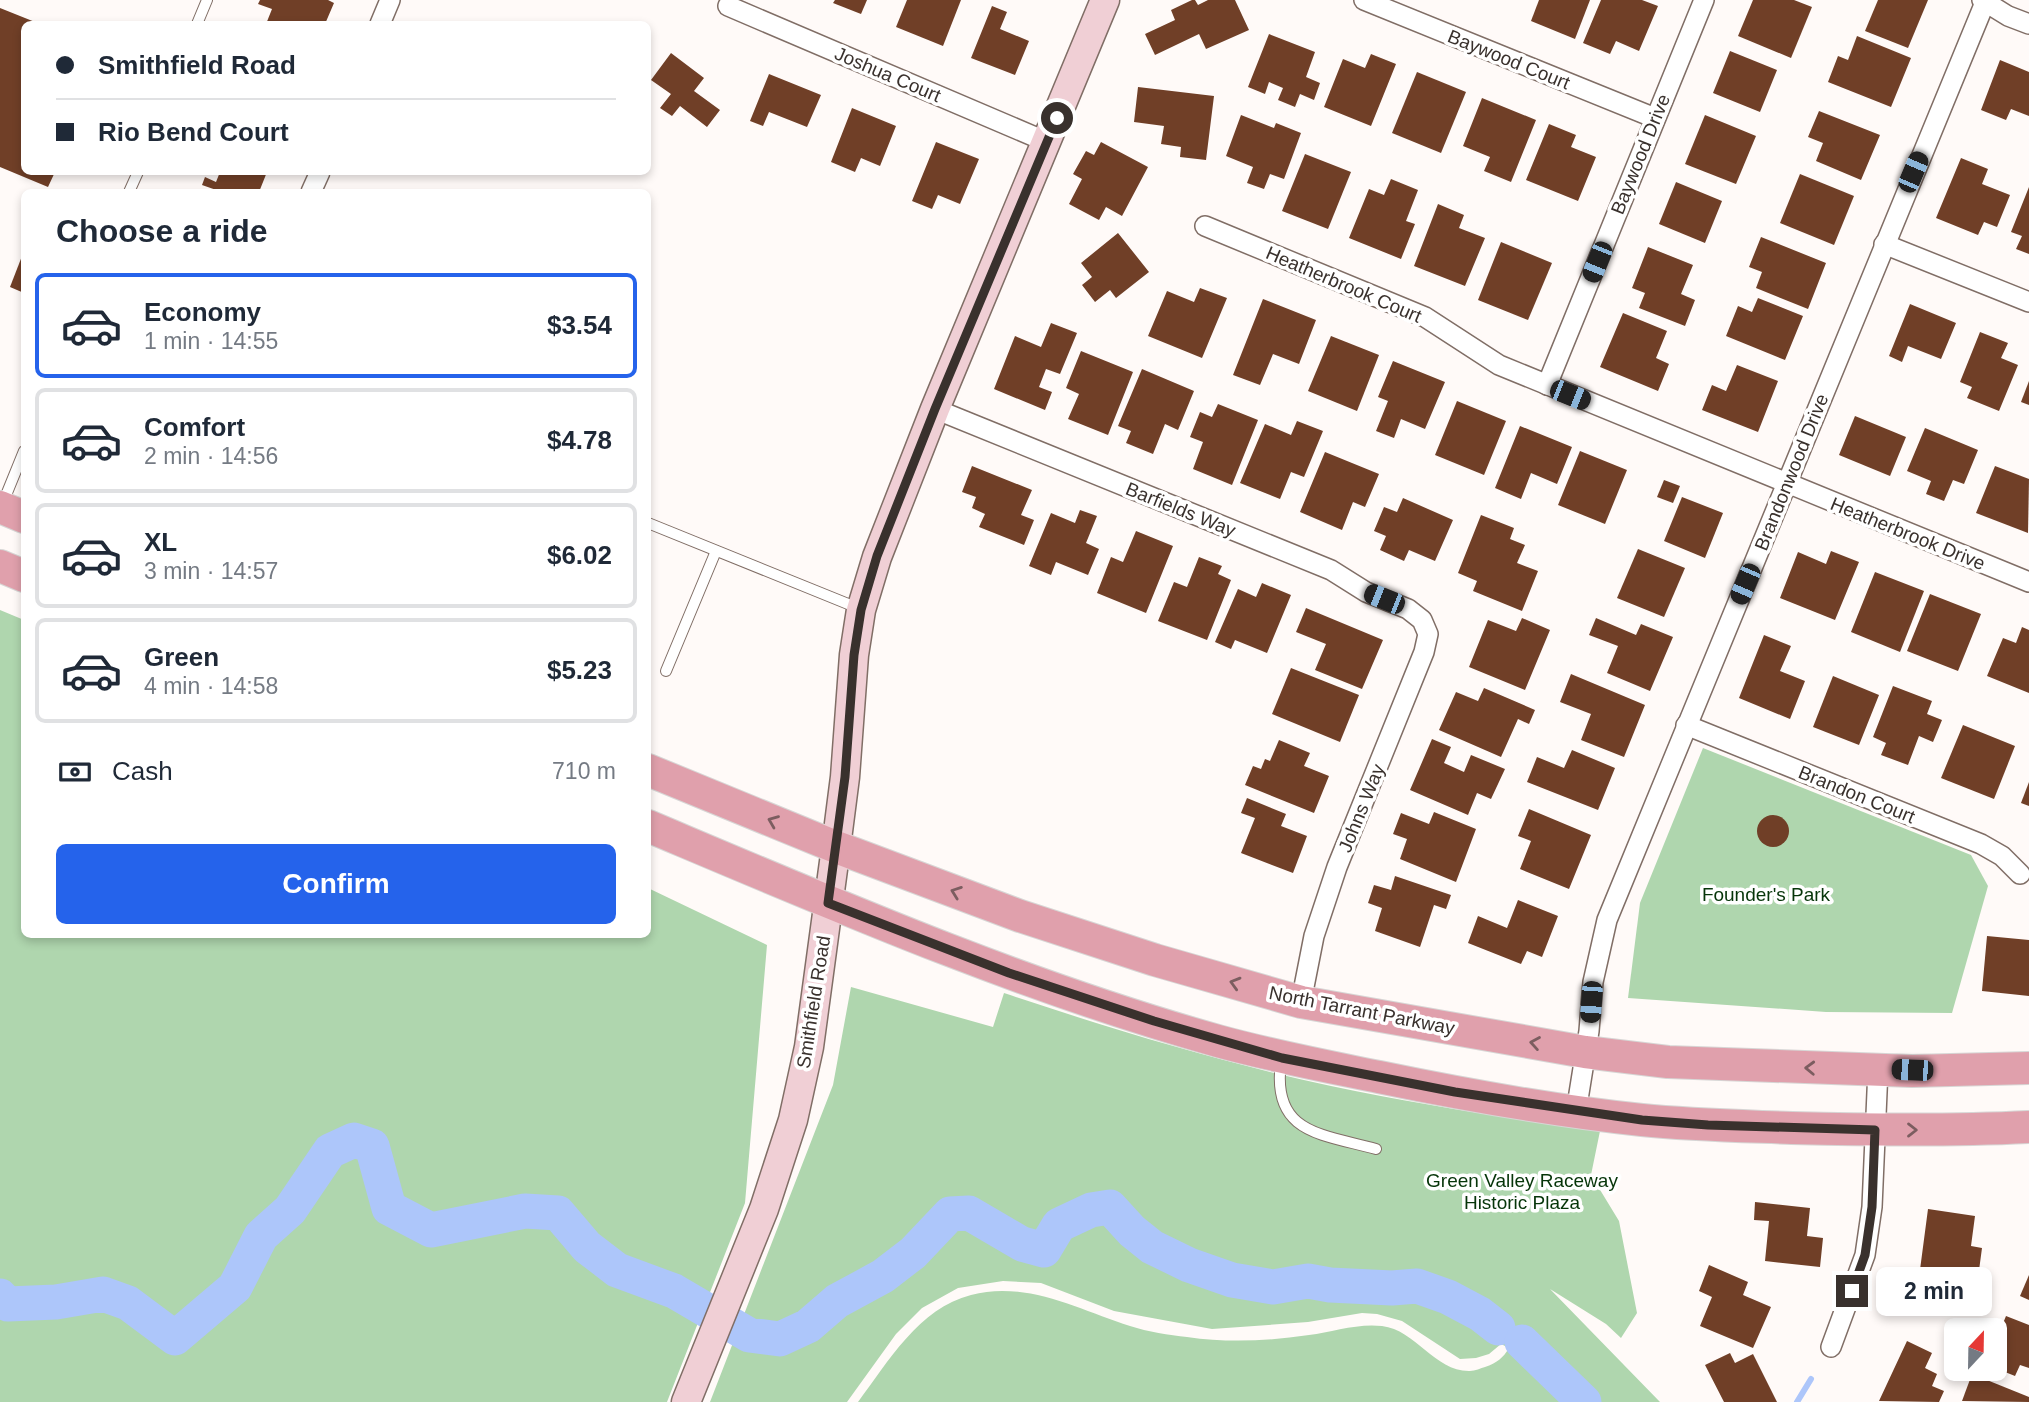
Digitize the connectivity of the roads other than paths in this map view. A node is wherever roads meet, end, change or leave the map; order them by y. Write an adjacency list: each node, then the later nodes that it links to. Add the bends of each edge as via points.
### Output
1 (207, 0): 8 (lane)
2 (390, 0): 9 (street)
3 (1105, 0): 12 (main road, Smithfield Road)
4 (1364, 0): 11 (street, Baywood Court)
5 (1704, 0): 11 (street, Baywood Drive)
6 (1984, 1): 10 (street); 14 (street, Brandonwood Drive)
7 (729, 6): 12 (street, Joshua Court)
8 (198, 21)
9 (381, 21)
10 (2029, 24)
11 (1655, 118): 16 (street, Baywood Drive)
12 (1047, 142): 17 (main road, Smithfield Road)
13 (1205, 226): 16 (street, Heatherbrook Court, via 1425,317 1499,365)
14 (1884, 244): 15 (street); 19 (street, Brandonwood Drive)
15 (2029, 302)
16 (1547, 386): 19 (street, Heatherbrook Court)
17 (935, 409): 26 (main road, Smithfield Road, via 877,556); 27 (street, Barfields Way, via 1331,570)
18 (21, 463): 20 (lane)
19 (1787, 484): 25 (street, Heatherbrook Drive); 29 (street, Brandonwood Drive)
20 (9, 511)
21 (651, 524): 22 (lane)
22 (716, 551): 26 (lane); 28 (lane)
23 (0, 566): 24 (main road)
24 (21, 575)
25 (2029, 582)
26 (861, 610): 32 (main road, Smithfield Road)
27 (1422, 620): 35 (street, Johns Way, via 1428,634 1424,652 1337,867 1314,936)
28 (666, 671)
29 (1686, 725): 33 (street, Brandon Court, via 1981,844); 36 (street, Brandonwood Drive, via 1607,920 1593,982)
30 (651, 770): 32 (main road, North Tarrant Parkway, one-way to 30)
31 (651, 827): 34 (main road)
32 (836, 847): 34 (main road, Smithfield Road); 35 (main road, North Tarrant Parkway, one-way to 32, via 1020,916)
33 (2020, 874)
34 (828, 903): 37 (main road, via 1009,973); 45 (main road, Smithfield Road, via 793,1120 764,1209)
35 (1301, 1002): 36 (main road, North Tarrant Parkway, one-way to 35)
36 (1586, 1052): 39 (main road, North Tarrant Parkway, one-way to 36, via 1668,1062); 40 (street, Brandonwood Drive)
37 (1282, 1058): 40 (main road); 43 (lane, via 1279,1080 1292,1119 1307,1130)
38 (2029, 1068): 39 (main road, North Tarrant Parkway)
39 (1878, 1069): 42 (street)
40 (1576, 1112): 42 (main road, via 1708,1125)
41 (2029, 1127): 42 (main road, one-way to 41)
42 (1875, 1130): 44 (street, via 1865,1255)
43 (1376, 1149)
44 (1831, 1347)
45 (686, 1402)

